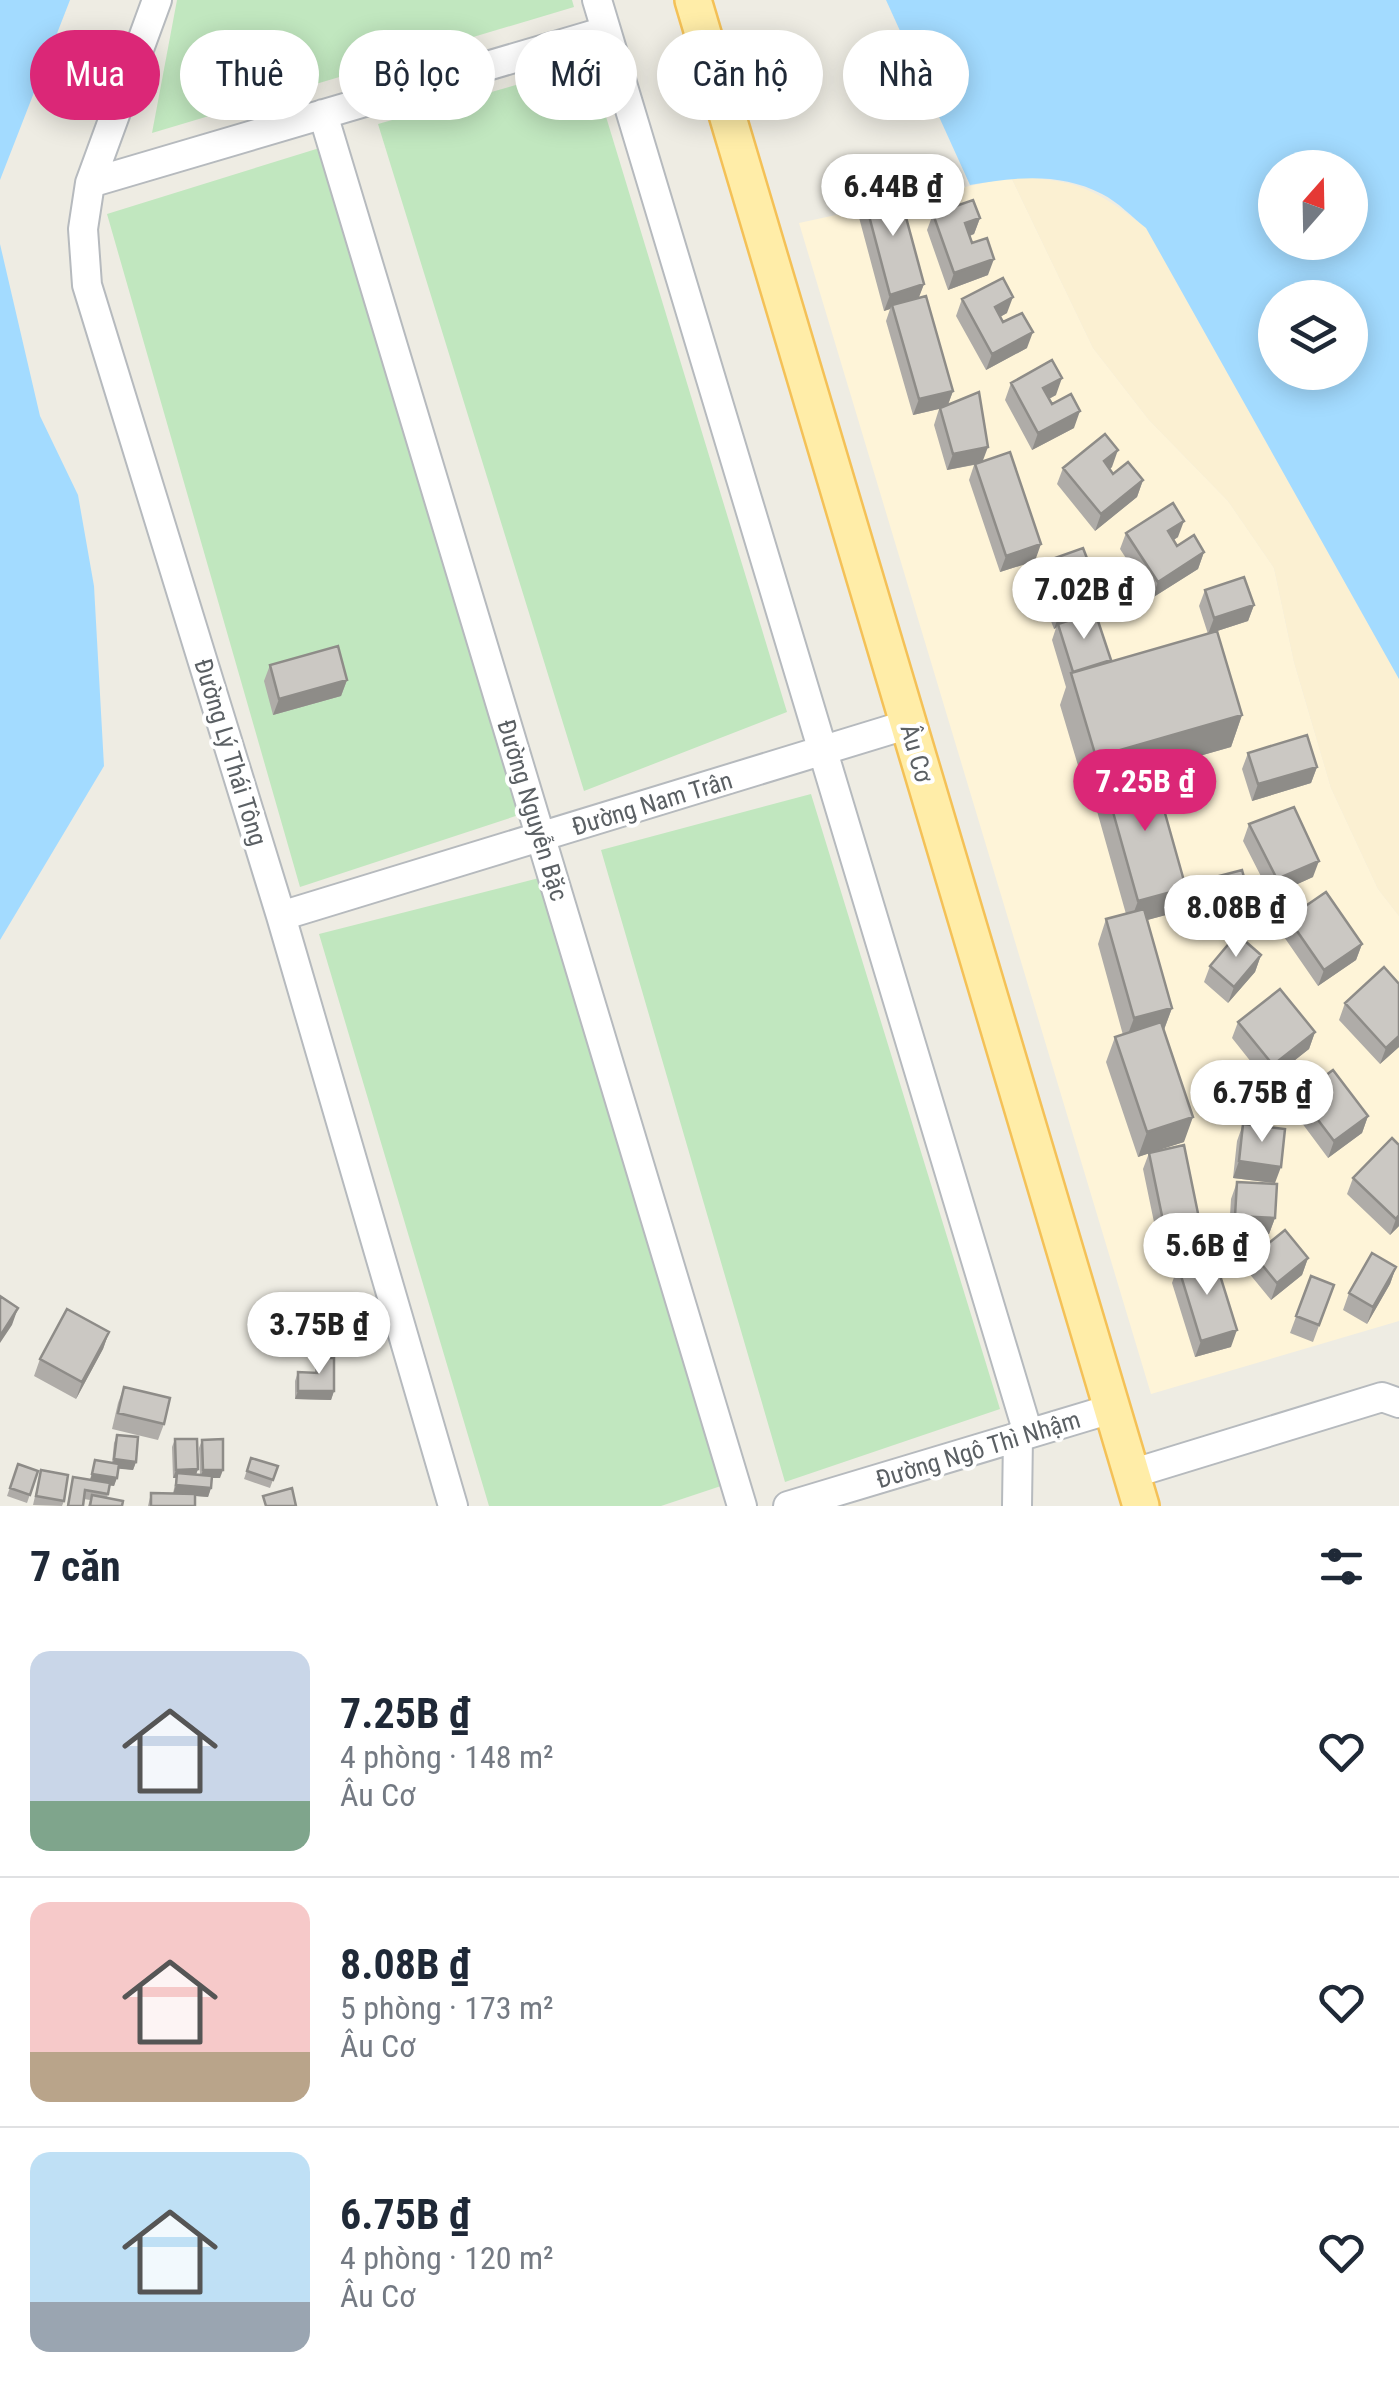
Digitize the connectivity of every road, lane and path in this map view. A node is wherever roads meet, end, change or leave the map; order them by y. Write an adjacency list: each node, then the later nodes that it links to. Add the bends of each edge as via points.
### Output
1 (157, 0): 8 (street, Đường Lý Thái Tông)
2 (597, 0): 4 (street)
3 (693, 0): 9 (main road, Âu Cơ)
4 (606, 30)
5 (515, 58): 6 (street)
6 (323, 114): 8 (street); 11 (street, Đường Nguyễn Bặc)
7 (633, 120): 10 (street)
8 (90, 183): 12 (street, Đường Lý Thái Tông, via 83,229 87,285)
9 (908, 724): 10 (street, Đường Nam Trân); 14 (main road, Âu Cơ)
10 (823, 750): 11 (street, Đường Nam Trân); 15 (street)
11 (541, 836): 12 (street, Đường Nam Trân); 19 (street, Đường Nguyễn Bặc)
12 (281, 916): 18 (street, Đường Lý Thái Tông)
13 (1399, 1403): 16 (street, via 1382,1398)
14 (1111, 1408): 15 (street, Đường Ngô Thì Nhậm); 16 (main road, Âu Cơ)
15 (1023, 1435): 17 (street, Đường Ngô Thì Nhậm); 21 (street)
16 (1136, 1490)
17 (826, 1500): 20 (street, Đường Ngô Thì Nhậm)
18 (453, 1506)
19 (742, 1506)
20 (788, 1506)
21 (1017, 1506)

